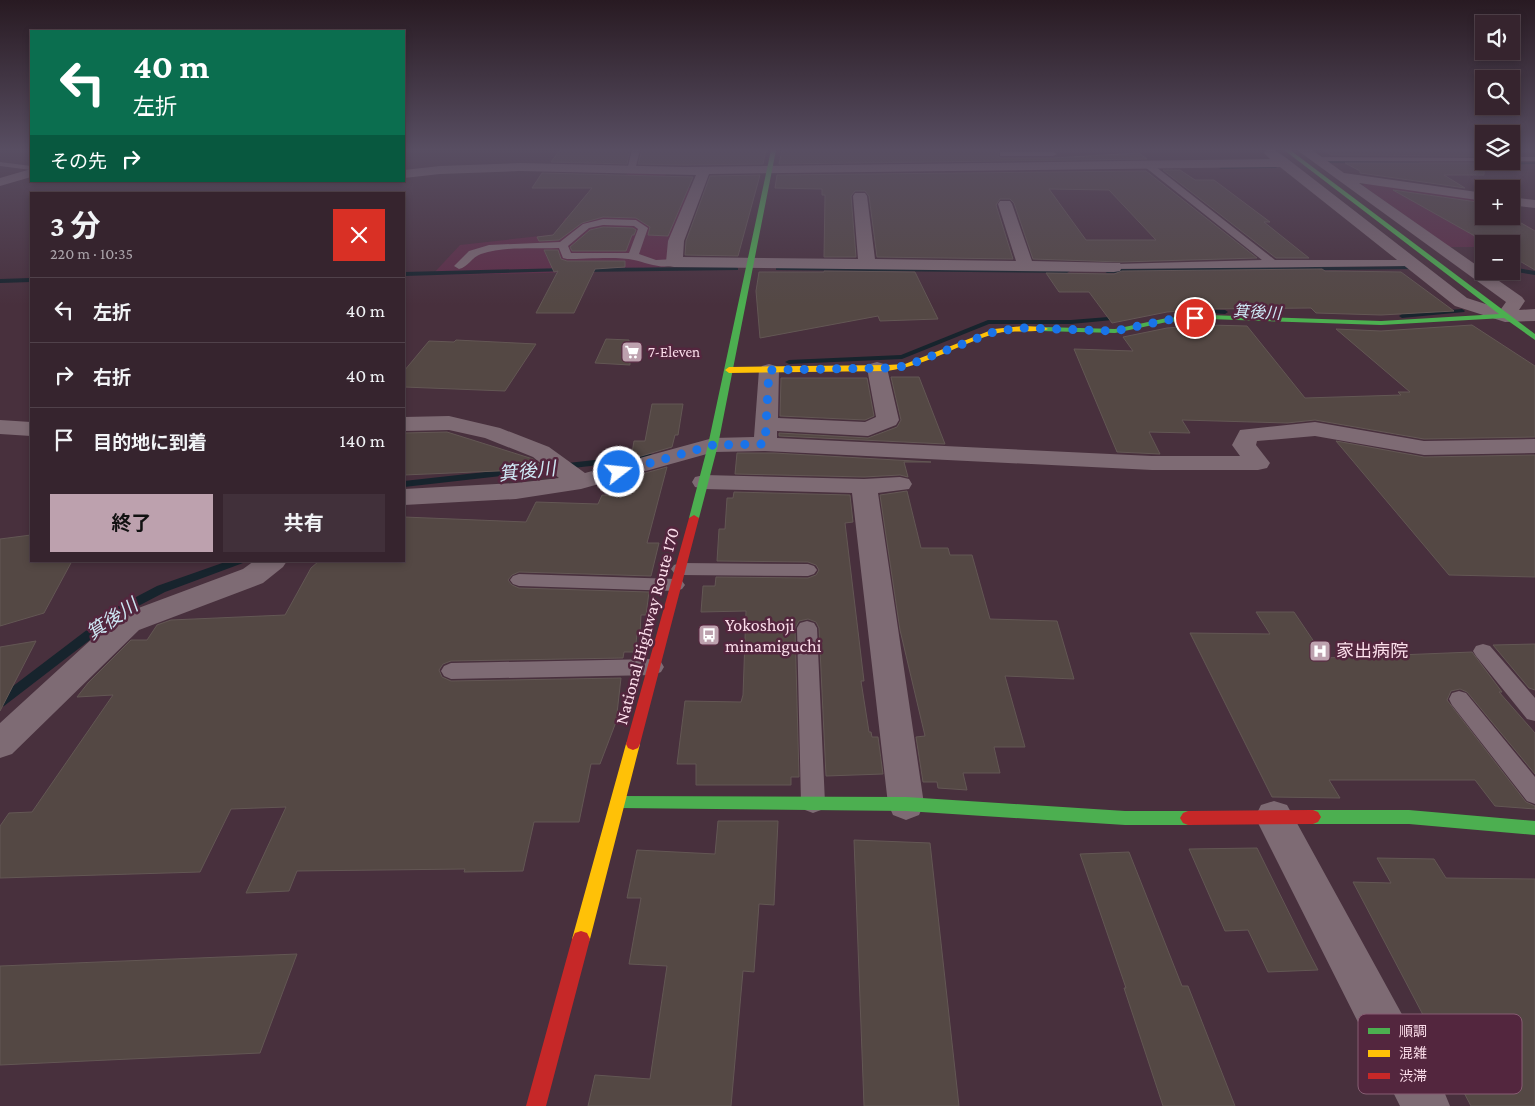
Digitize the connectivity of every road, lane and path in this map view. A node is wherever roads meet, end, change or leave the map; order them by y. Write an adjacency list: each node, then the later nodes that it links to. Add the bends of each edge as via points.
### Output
1 (692, 202): 13 (street, via 676,241)
2 (763, 202): 14 (main road, National Highway Route 170)
3 (861, 202): 17 (street)
4 (1194, 202): 15 (lane)
5 (1338, 202): 16 (street)
6 (1346, 202): 22 (main road)
7 (1376, 202): 22 (street, via 1516,301)
8 (1521, 202): 10 (street)
9 (1005, 204): 19 (street)
10 (1535, 204)
11 (563, 245): 12 (lane, via 567,256); 12 (lane, via 586,226 603,222 636,223 643,228); 18 (lane, via 489,248 473,254)
12 (633, 256): 13 (lane, via 655,263)
13 (674, 262): 14 (street)
14 (751, 262): 17 (street); 25 (main road, National Highway Route 170)
15 (1272, 263): 16 (lane); 20 (lane)
16 (1410, 263): 22 (street, via 1460,302)
17 (867, 264): 19 (street)
18 (459, 266)
19 (1026, 267): 20 (street)
20 (1114, 268)
21 (1535, 315): 22 (street)
22 (1504, 316): 23 (main road); 24 (main road, via 1381,323 1209,317 1167,320 1115,331 1024,328 996,331 906,366)
23 (1535, 338)
24 (877, 368): 26 (main road); 30 (street, via 888,420 868,429)
25 (729, 370): 26 (main road); 31 (main road, National Highway Route 170)
26 (769, 370): 30 (street)
27 (405, 424): 33 (street, via 448,423 492,433 541,452)
28 (0, 427): 29 (street)
29 (30, 429)
30 (765, 434): 31 (street); 32 (street, via 1152,463 1258,463 1244,445 1248,435 1314,428 1424,448)
31 (713, 445): 33 (street); 34 (main road, National Highway Route 170)
32 (1535, 446)
33 (581, 482): 37 (street, via 516,491)
34 (704, 482): 36 (street); 40 (main road, National Highway Route 170)
35 (900, 484): 36 (street)
36 (864, 486): 52 (street)
37 (405, 497)
38 (272, 562): 48 (street, via 253,576 128,623)
39 (808, 570): 40 (lane)
40 (678, 577): 41 (lane); 44 (main road, National Highway Route 170)
41 (519, 580)
42 (807, 628): 51 (lane)
43 (1483, 651): 47 (lane)
44 (654, 667): 45 (lane); 50 (main road, National Highway Route 170)
45 (451, 671)
46 (1459, 699): 49 (lane)
47 (1535, 713)
48 (0, 744)
49 (1535, 794)
50 (618, 802): 51 (main road); 57 (main road, National Highway Route 170)
51 (813, 803): 52 (main road)
52 (906, 804): 53 (main road, via 1125,818)
53 (1274, 817): 54 (main road, via 1409,817); 55 (street)
54 (1535, 828)
55 (1378, 1014)
56 (1420, 1094): 58 (street)
57 (536, 1106)
58 (1426, 1106)

